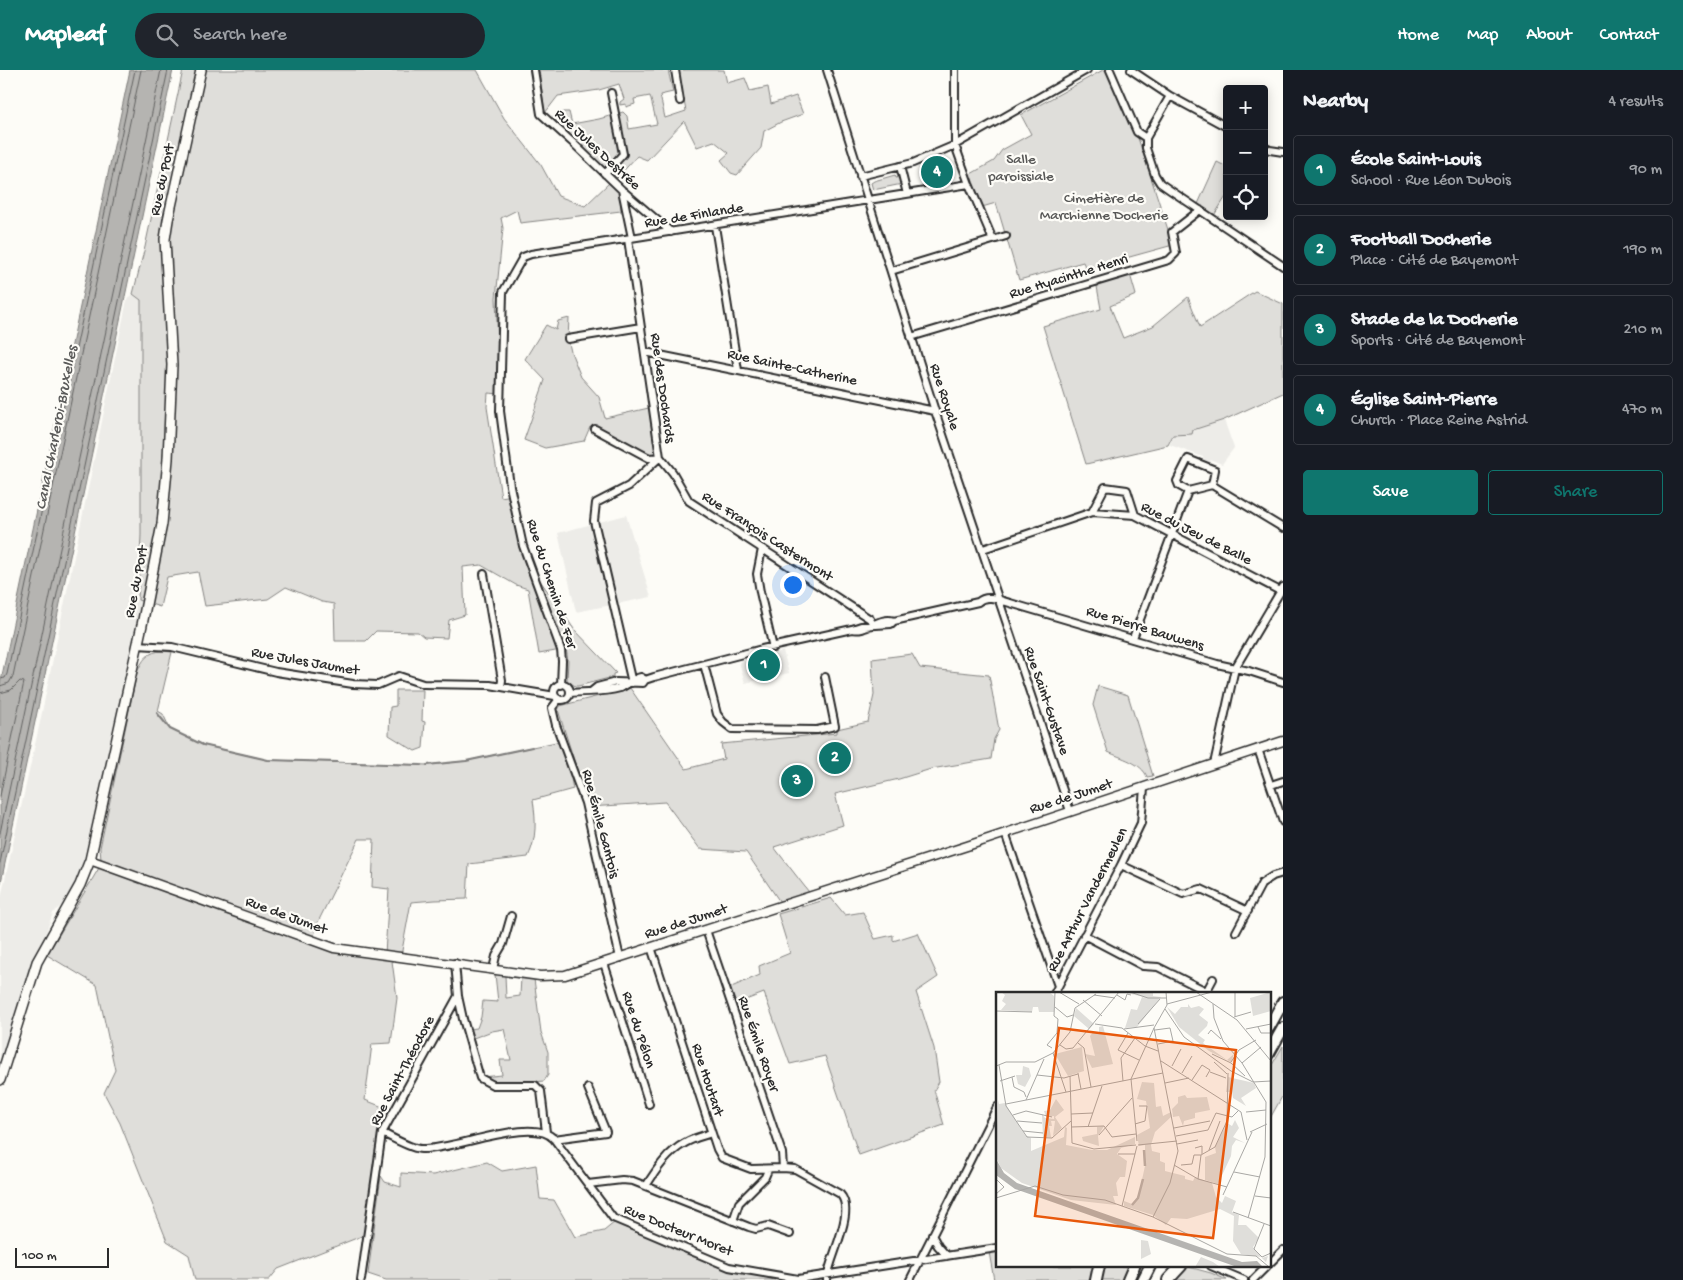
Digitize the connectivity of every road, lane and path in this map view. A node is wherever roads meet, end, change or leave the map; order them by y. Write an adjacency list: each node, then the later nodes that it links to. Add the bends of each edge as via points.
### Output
1 (201, 70): 54 (main road, Rue du Port, via 165,239 172,365 168,459 162,524)
2 (534, 70): 18 (street, Rue Jules Destrée, via 540,114)
3 (675, 70): 11 (street)
4 (827, 70): 19 (street, Rue Royale)
5 (955, 70): 14 (street)
6 (1087, 70): 14 (street)
7 (1110, 70): 13 (street, via 1137,132)
8 (1131, 70): 10 (street)
9 (611, 93): 18 (street, via 623,154)
10 (1170, 96): 12 (street); 13 (street)
11 (680, 101)
12 (1223, 125)
13 (1146, 138): 24 (street, via 1155,175 1165,187)
14 (955, 145): 17 (street); 20 (street)
15 (1268, 149): 16 (street)
16 (1283, 152)
17 (900, 166): 19 (street); 22 (street)
18 (605, 174): 21 (street, Rue Jules Destrée)
19 (860, 176): 23 (street, Rue Royale)
20 (969, 184): 22 (street, Rue de Finlande); 29 (street)
21 (622, 190): 26 (street, Rue Jules Destrée); 28 (street, Rue des Dochards)
22 (907, 194): 23 (street, Rue de Finlande)
23 (868, 200): 25 (street, Rue de Finlande); 32 (street, Rue Royale)
24 (1200, 210): 31 (street); 34 (street, Rue Hyacinthe Henri, via 1172,232 1176,253 1169,260)
25 (715, 226): 26 (street, Rue de Finlande); 37 (street)
26 (671, 232): 28 (street, Rue de Finlande)
27 (1006, 236): 29 (street)
28 (630, 238): 30 (street, Rue de Finlande); 33 (street, Rue des Dochards)
29 (992, 240): 32 (street)
30 (523, 257): 61 (street, Rue du Chemin de Fer, via 502,292 500,410 510,486 523,546 561,650)
31 (1283, 266)
32 (891, 271): 34 (street, Rue Royale)
33 (641, 327): 35 (street); 36 (street, Rue des Dochards)
34 (912, 337): 38 (street, Rue Royale)
35 (568, 339)
36 (644, 352): 37 (street, Rue Sainte-Catherine); 40 (street, Rue des Dochards)
37 (738, 370): 38 (street, Rue Sainte-Catherine)
38 (935, 411): 48 (street, Rue Royale)
39 (595, 429): 40 (street, via 649,458)
40 (660, 457): 47 (street, Rue François Castermont, via 689,501); 60 (street, Rue des Dochards, via 629,486 596,503 594,521)
41 (1212, 485): 42 (street); 42 (street, via 1215,470 1188,459 1178,480 1179,486); 45 (street)
42 (1188, 491): 46 (street)
43 (1092, 512): 44 (street, Rue du Jeu de Balle); 44 (street, via 1105,487 1127,490); 48 (street, Rue du Jeu de Balle)
44 (1135, 515): 46 (street, Rue du Jeu de Balle)
45 (1283, 528)
46 (1172, 534): 50 (street, Rue du Jeu de Balle); 53 (street)
47 (762, 549): 52 (street, Rue François Castermont, via 870,619); 55 (street, via 757,574)
48 (983, 549): 51 (street, Rue Royale)
49 (484, 574): 62 (street)
50 (1282, 589): 57 (street)
51 (999, 600): 52 (street, via 890,619); 53 (street, Rue Pierre Bauwens); 71 (street, Rue Saint-Gustave)
52 (873, 625): 55 (street, via 859,631 852,629)
53 (1133, 638): 57 (street, Rue Pierre Bauwens)
54 (137, 645): 62 (street, Rue Jules Jaumet, via 172,647 276,672 354,684 378,684 400,676 423,684); 74 (main road, Rue du Port)
55 (773, 648): 56 (street)
56 (704, 664): 58 (street, via 717,714 732,729 817,730 834,726); 60 (street, via 643,683)
57 (1235, 668): 59 (street, Rue Pierre Bauwens); 67 (street)
58 (825, 677)
59 (1283, 682)
60 (632, 683): 63 (street, via 598,693)
61 (561, 685): 63 (street, via 567,686); 64 (street, via 556,688)
62 (501, 687): 64 (street, Rue Jules Jaumet)
63 (570, 693): 64 (street, via 566,699)
64 (557, 697): 83 (street, Rue Émile Gantois, via 552,708 585,803)
65 (1283, 741): 66 (street, Rue de Jumet)
66 (1258, 750): 67 (street, Rue de Jumet); 69 (street)
67 (1214, 764): 70 (street, Rue de Jumet)
68 (1283, 781): 69 (street)
69 (1271, 785): 72 (street)
70 (1144, 788): 71 (street, Rue de Jumet); 75 (street, Rue Arthur Vandermeulen, via 1141,823)
71 (1070, 811): 73 (street, Rue de Jumet)
72 (1283, 822)
73 (1005, 833): 79 (street, Rue de Jumet); 88 (street)
74 (90, 860): 85 (street, Rue de Jumet, via 334,948); 96 (main road, Rue du Port, via 80,885 37,962)
75 (1121, 865): 77 (street, via 1183,894 1201,889); 81 (street, Rue Arthur Vandermeulen)
76 (1283, 872): 77 (street, via 1262,884)
77 (1248, 911): 80 (street)
78 (512, 916): 86 (street)
79 (706, 930): 82 (street, Rue de Jumet); 104 (street, Rue Émile Royer, via 782,1153)
80 (1236, 932)
81 (1084, 935): 88 (street, Rue Arthur Vandermeulen); 90 (street, via 1143,966 1158,967)
82 (652, 947): 83 (street, Rue de Jumet); 102 (street, Rue Houtart)
83 (620, 958): 84 (street, Rue de Jumet)
84 (604, 963): 86 (street, Rue de Jumet, via 555,976); 98 (street, Rue du Pélon)
85 (455, 964): 86 (street, Rue de Jumet); 91 (street)
86 (493, 969)
87 (1213, 979): 90 (street)
88 (1058, 986): 89 (street, Rue Arthur Vandermeulen)
89 (1055, 992)
90 (1205, 992)
91 (458, 996): 100 (street, Rue Saint-Théodore); 101 (street, via 480,1078 493,1085 538,1087)
92 (1283, 1002): 93 (highway)
93 (1270, 1024)
94 (1283, 1028): 95 (highway)
95 (1270, 1051)
96 (0, 1080)
97 (588, 1088): 103 (street, via 606,1132)
98 (649, 1104)
99 (996, 1109): 110 (street)
100 (382, 1132): 101 (street, via 419,1149 452,1146 484,1136 537,1130); 122 (street, Rue Saint-Théodore)
101 (546, 1132): 103 (street, Rue Docteur Moret)
102 (712, 1133): 105 (street, Rue Houtart, via 722,1158 751,1169); 107 (street, via 678,1148 657,1169)
103 (554, 1139): 106 (street, Rue Docteur Moret)
104 (783, 1168): 105 (street, Rue Houtart); 121 (street, via 795,1170 843,1198 841,1235)
105 (768, 1170): 108 (street, via 766,1177 739,1202)
106 (588, 1184): 107 (street, via 622,1180); 121 (street, Rue Docteur Moret, via 613,1218 729,1267 798,1279)
107 (646, 1186): 108 (street)
108 (733, 1221): 109 (street, via 756,1229 768,1226)
109 (790, 1234)
110 (932, 1235): 113 (street); 114 (street)
111 (996, 1248): 113 (street, Rue Docteur Moret)
112 (1283, 1250): 115 (street)
113 (947, 1256): 114 (street, Rue Docteur Moret)
114 (920, 1260): 121 (street, Rue Docteur Moret); 123 (street)
115 (1270, 1263)
116 (1133, 1268): 124 (highway)
117 (1149, 1268): 125 (highway)
118 (1179, 1268): 126 (highway)
119 (1216, 1268): 127 (street)
120 (1265, 1268): 128 (street)
121 (827, 1277)
122 (361, 1280)
123 (910, 1280)
124 (1128, 1280)
125 (1143, 1280)
126 (1168, 1280)
127 (1244, 1280)
128 (1253, 1280)

